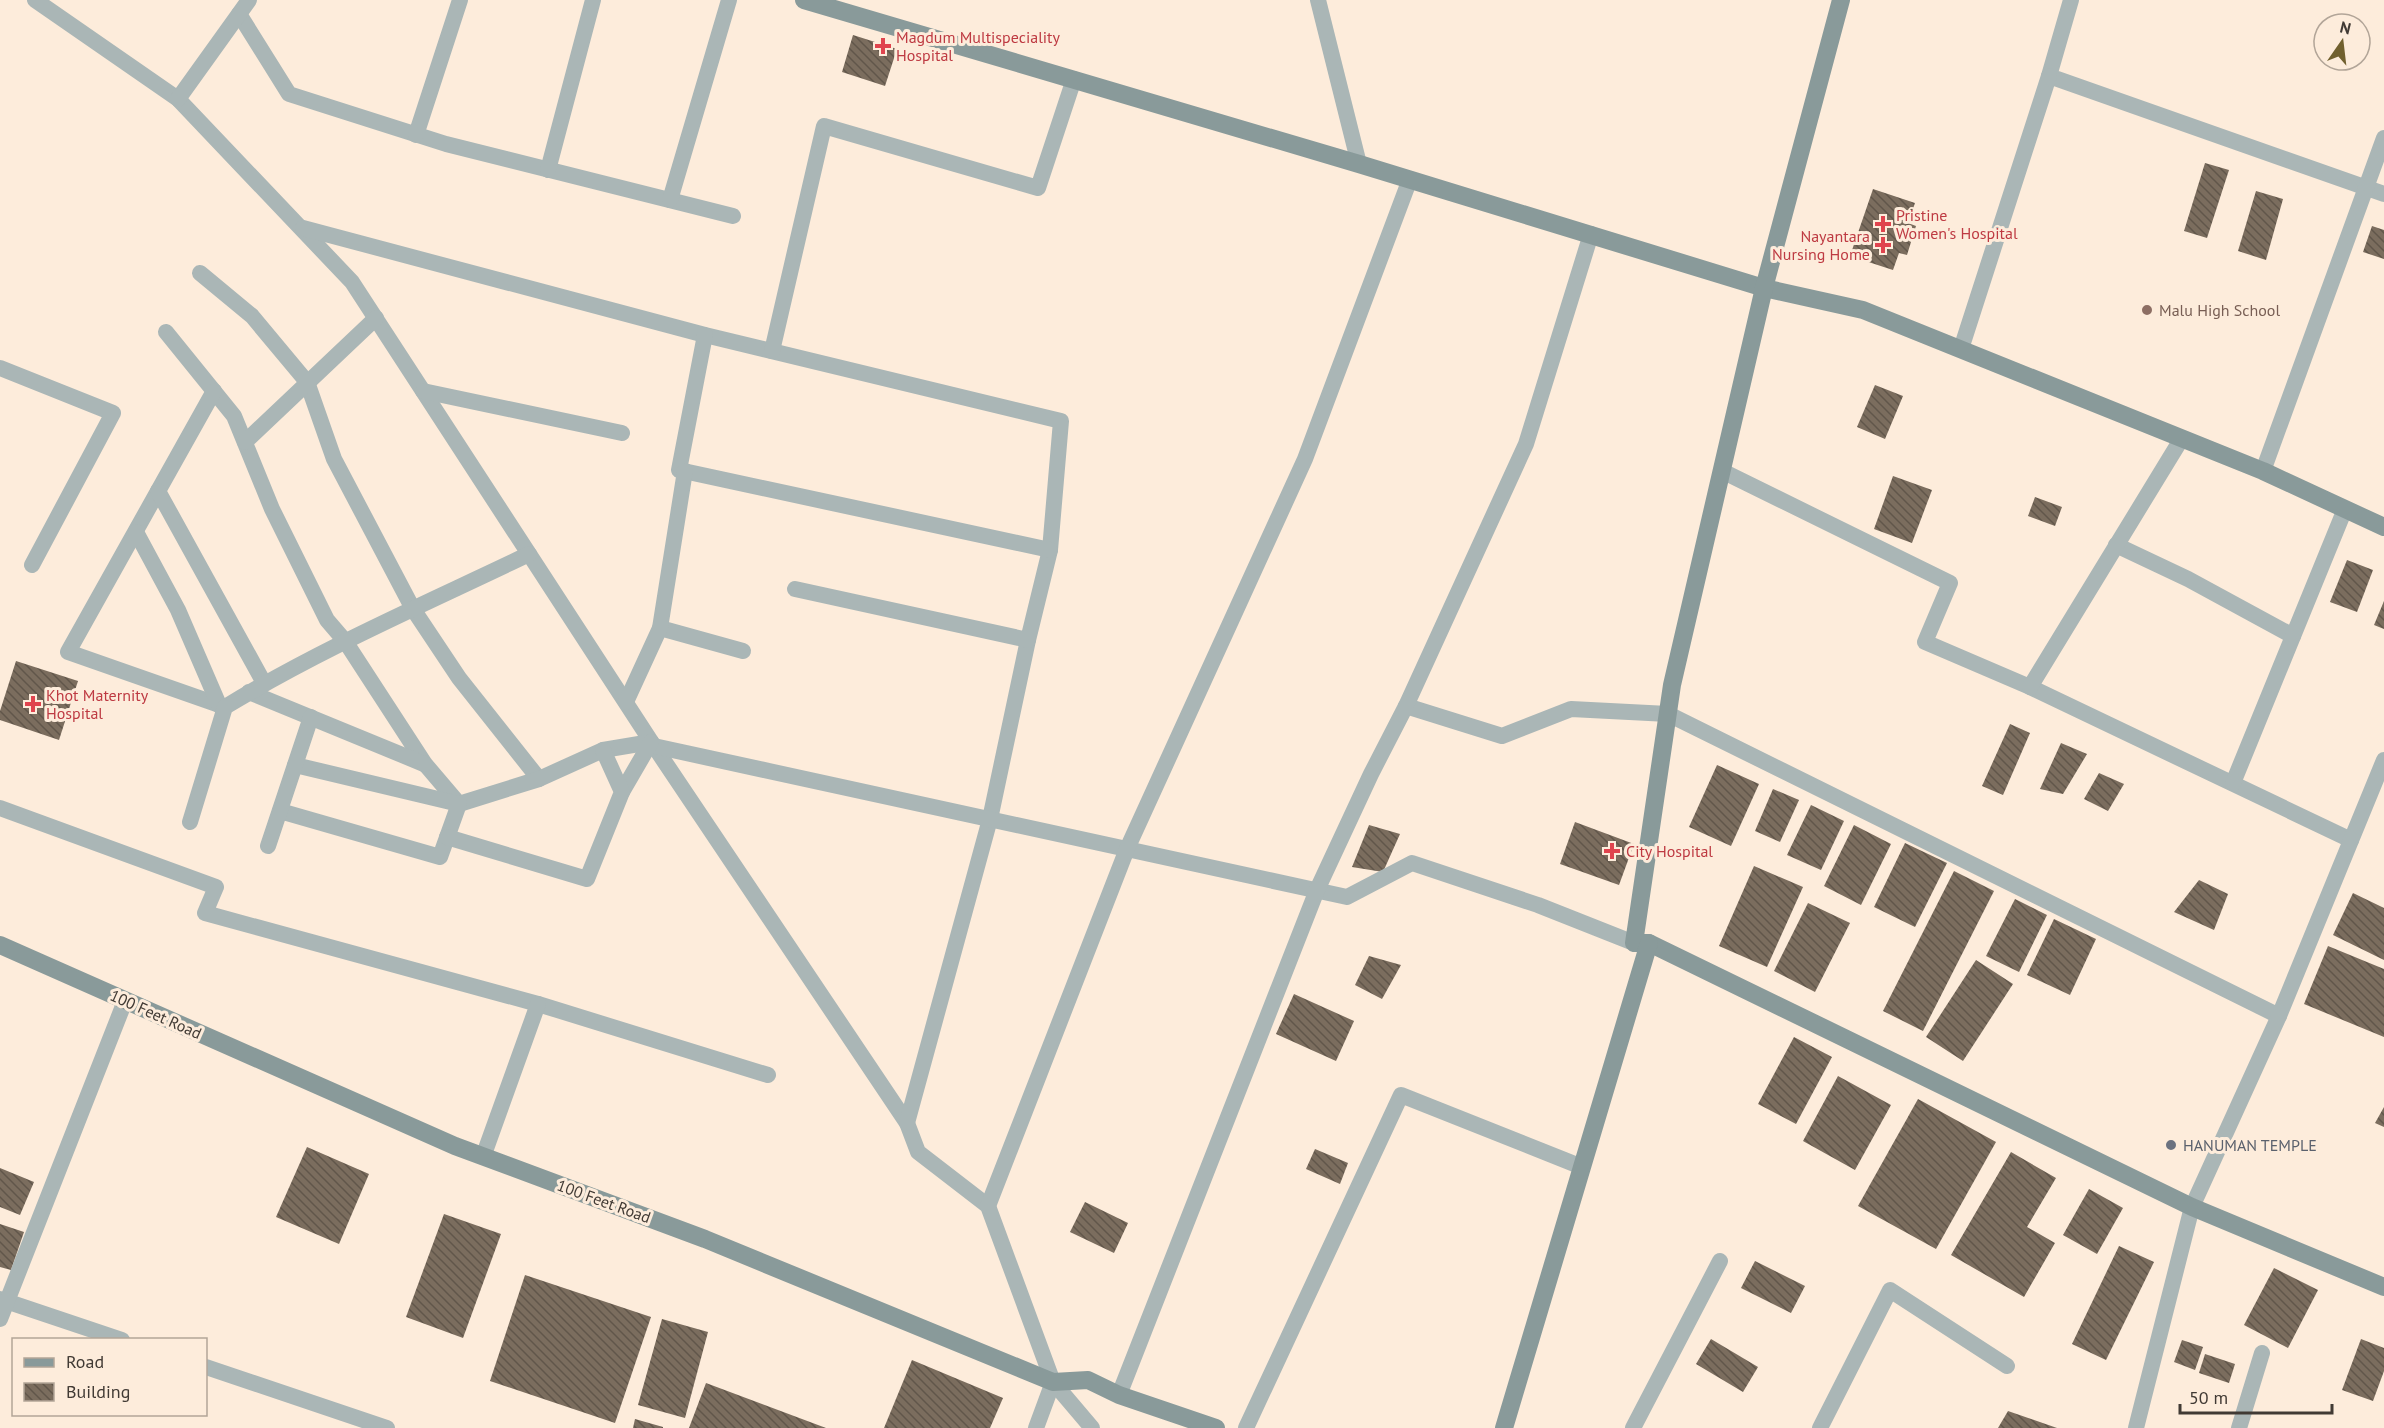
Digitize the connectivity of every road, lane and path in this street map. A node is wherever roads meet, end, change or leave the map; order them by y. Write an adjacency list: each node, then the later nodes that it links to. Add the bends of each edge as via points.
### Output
1 (35, 0): 12 (street)
2 (460, 0): 13 (street)
3 (594, 0): 16 (street)
4 (729, 0): 20 (street)
5 (804, 0): 11 (street)
6 (1318, 0): 15 (street)
7 (1841, 0): 25 (street)
8 (2071, 0): 10 (street)
9 (244, 7): 12 (street); 13 (street, via 288,94)
10 (2049, 76): 18 (street); 29 (street)
11 (1074, 79): 15 (street); 30 (street, via 1038,188 824,126)
12 (178, 99): 22 (street)
13 (416, 135): 16 (street)
14 (2384, 138): 18 (street)
15 (1359, 164): 17 (street)
16 (548, 170): 20 (street)
17 (1410, 179): 23 (street); 80 (street, via 1305,459)
18 (2366, 187): 19 (street); 40 (street)
19 (2384, 194)
20 (670, 200): 21 (street)
21 (733, 216)
22 (302, 228): 26 (street, via 352,282); 28 (street)
23 (1591, 234): 25 (street); 61 (street, via 1526,444)
24 (200, 273): 32 (street, via 252,316)
25 (1764, 288): 29 (street, via 1863,310); 39 (street)
26 (376, 318): 32 (street); 34 (street)
27 (166, 332): 33 (street)
28 (705, 335): 30 (street); 38 (street, via 679,470)
29 (1961, 349): 36 (street)
30 (772, 351): 46 (street, via 1061,421)
31 (0, 368): 48 (street, via 113,413)
32 (307, 382): 37 (street); 50 (street, via 334,459)
33 (214, 391): 37 (street, via 234,416); 41 (street)
34 (423, 391): 35 (street); 47 (street)
35 (622, 433)
36 (2182, 438): 40 (street); 45 (street)
37 (245, 442): 54 (street, via 272,509 327,620)
38 (685, 471): 46 (street); 51 (street)
39 (1722, 471): 57 (street, via 1950,583 1925,642); 62 (street)
40 (2263, 471): 42 (street)
41 (158, 491): 44 (street); 56 (street)
42 (2345, 509): 43 (street); 52 (street)
43 (2384, 526)
44 (136, 532): 60 (street, via 178,610); 60 (street, via 68,652)
45 (2116, 545): 52 (street); 57 (street)
46 (1050, 550): 53 (street)
47 (529, 554): 50 (street); 59 (street)
48 (32, 565)
49 (795, 589): 53 (street)
50 (413, 609): 54 (street); 69 (street, via 459,678)
51 (660, 628): 55 (street); 59 (street)
52 (2293, 636): 70 (street)
53 (1028, 640): 75 (street)
54 (345, 641): 56 (street); 67 (street)
55 (743, 651)
56 (264, 683): 58 (street)
57 (2030, 687): 70 (street)
58 (249, 692): 60 (street); 63 (street)
59 (626, 702): 64 (street)
60 (222, 706): 76 (street)
61 (1406, 706): 62 (street, via 1502,736 1571,709); 81 (street)
62 (1668, 714): 82 (street); 86 (street)
63 (311, 717): 67 (street); 68 (street)
64 (653, 744): 65 (street); 71 (street); 75 (street); 88 (street)
65 (603, 750): 69 (street); 71 (street)
66 (2384, 760): 78 (street)
67 (425, 764): 72 (street)
68 (295, 765): 72 (street); 74 (street)
69 (539, 779): 72 (street)
70 (2233, 783): 78 (street)
71 (622, 792): 77 (street, via 587,879)
72 (459, 804): 77 (street)
73 (0, 808): 85 (street, via 216,886 205,913)
74 (280, 811): 77 (street, via 440,857); 79 (street)
75 (990, 819): 80 (street); 88 (street)
76 (190, 822)
77 (447, 837)
78 (2351, 840): 86 (street)
79 (268, 846)
80 (1127, 849): 81 (street); 91 (street)
81 (1317, 890): 82 (street, via 1347,897 1412,863); 102 (street)
82 (1642, 943): 90 (street); 92 (street)
83 (0, 945): 84 (street, 100 Feet Road)
84 (125, 1000): 89 (street, 100 Feet Road); 95 (street)
85 (538, 1004): 87 (street); 89 (street)
86 (2279, 1016): 92 (street)
87 (768, 1075)
88 (907, 1123): 91 (street, via 918,1152)
89 (483, 1157): 101 (street, 100 Feet Road, via 705,1239)
90 (1582, 1167): 107 (street, via 1401,1095); 108 (street)
91 (988, 1206): 101 (street)
92 (2192, 1207): 94 (street); 111 (street)
93 (1720, 1261): 109 (street)
94 (2384, 1287)
95 (3, 1300): 96 (street); 97 (street)
96 (0, 1319)
97 (116, 1338)
98 (2262, 1353): 112 (street)
99 (2007, 1366): 110 (street, via 1890,1290)
100 (207, 1367): 103 (street)
101 (1053, 1382): 102 (street, 100 Feet Road, via 1088,1380); 104 (street); 105 (street)
102 (1119, 1395): 106 (street, 100 Feet Road)
103 (387, 1428)
104 (1036, 1428)
105 (1092, 1428)
106 (1216, 1428)
107 (1246, 1428)
108 (1504, 1428)
109 (1633, 1428)
110 (1820, 1428)
111 (2136, 1428)
112 (2239, 1428)

